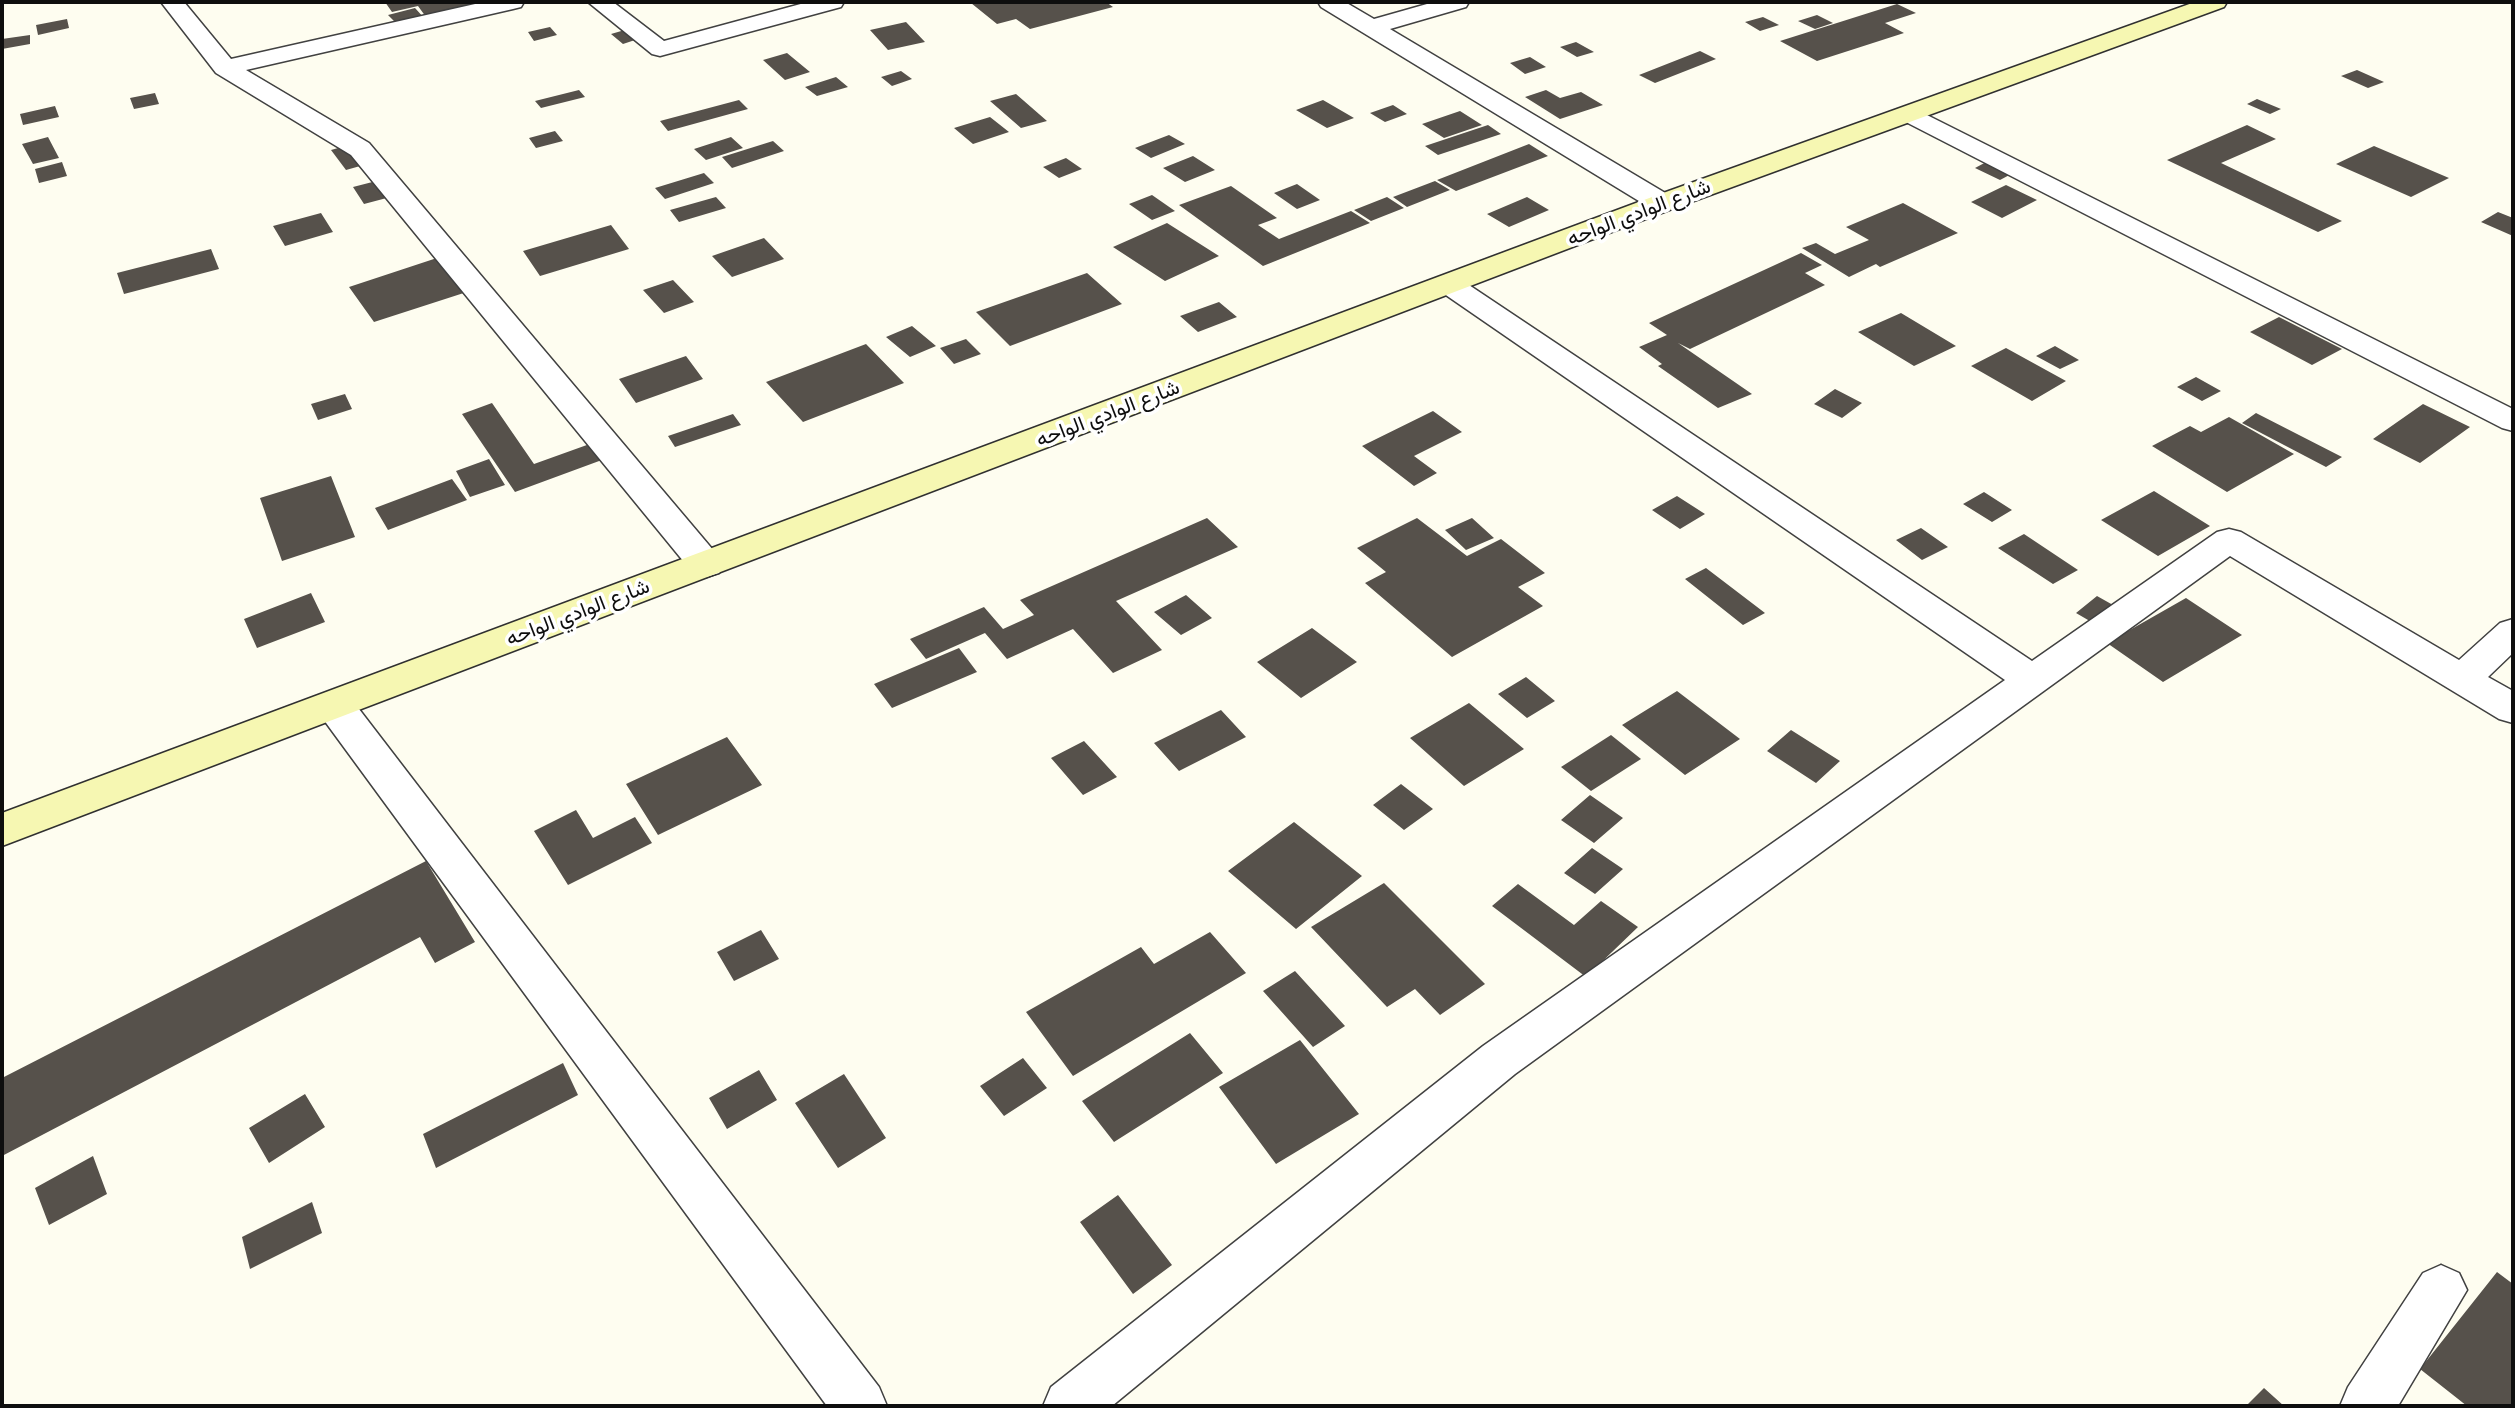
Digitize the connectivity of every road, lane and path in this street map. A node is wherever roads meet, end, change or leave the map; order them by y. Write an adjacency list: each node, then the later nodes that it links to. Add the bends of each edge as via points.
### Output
1 (172, 2): 9 (street)
2 (513, 2): 9 (street)
3 (599, 2): 4 (street, via 660,49)
4 (832, 2)
5 (1329, 2): 8 (street)
6 (1458, 2): 8 (street)
7 (2217, 2): 10 (main road, شارع الوادي الواحه)
8 (1371, 27): 11 (street)
9 (225, 68): 14 (street, via 360,149)
10 (1909, 114): 11 (main road, شارع الوادي الواحه); 13 (street)
11 (1661, 203): 12 (main road, شارع الوادي الواحه)
12 (1450, 285): 14 (main road, شارع الوادي الواحه); 17 (street)
13 (2513, 421)
14 (706, 565): 18 (main road, شارع الوادي الواحه)
15 (2513, 632): 16 (street)
16 (2462, 679): 17 (street, via 2229,540); 19 (street)
17 (2032, 680): 24 (street, via 1499,1059)
18 (335, 706): 20 (main road, شارع الوادي الواحه); 23 (street)
19 (2513, 709)
20 (2, 830)
21 (2441, 1290): 22 (street)
22 (2372, 1404)
23 (860, 1406)
24 (1070, 1406)

